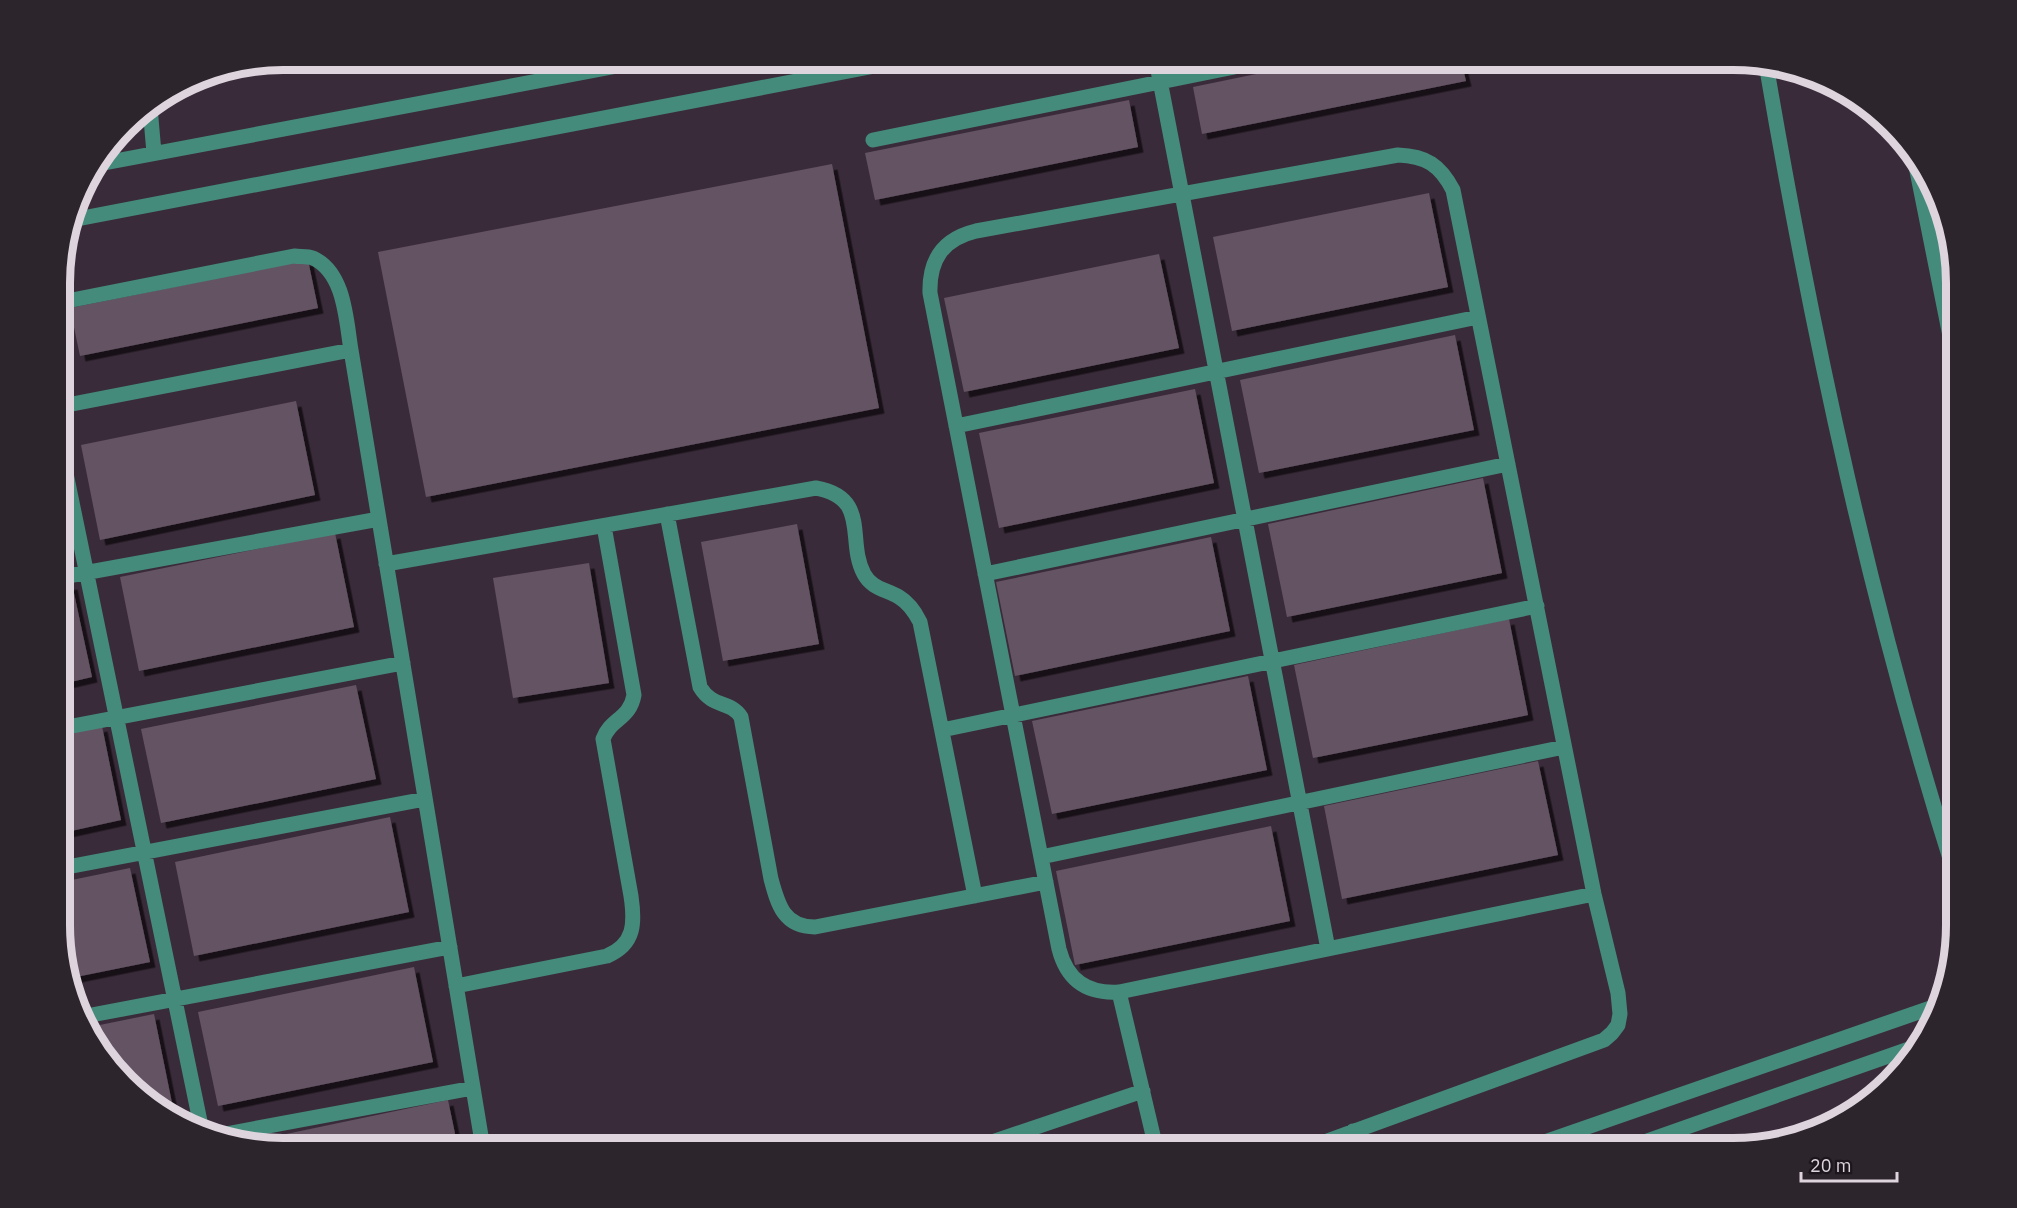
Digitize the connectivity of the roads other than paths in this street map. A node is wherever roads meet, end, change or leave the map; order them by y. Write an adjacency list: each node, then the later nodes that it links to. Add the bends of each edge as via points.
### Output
1 (596, 70): 9 (street)
2 (854, 70): 13 (street)
3 (1158, 70): 6 (street)
4 (1219, 70): 6 (street)
5 (1768, 73): 41 (street, via 1840,446 1872,580)
6 (1160, 82): 8 (street); 12 (street)
7 (151, 117): 9 (street)
8 (873, 140)
9 (154, 153): 10 (street)
10 (108, 162)
11 (1918, 178): 15 (street)
12 (1182, 194): 16 (street, via 1398,155 1425,159 1437,167 1453,190); 18 (street); 20 (street, via 963,234 940,252 933,264 930,293)
13 (81, 218)
14 (70, 300): 17 (street, via 294,256 310,257 332,274 342,298)
15 (1946, 316)
16 (1478, 317): 18 (street); 21 (street)
17 (351, 350): 19 (street); 24 (street)
18 (1216, 372): 20 (street); 25 (street)
19 (70, 404)
20 (956, 426): 29 (street)
21 (1508, 464): 25 (street); 31 (street)
22 (70, 493): 28 (street)
23 (667, 514): 26 (street); 37 (street, via 816,488 838,496 852,514 864,574 878,589 907,603 920,622); 47 (street, via 700,687 713,702 729,706 741,717 771,879 785,915 795,924 816,927)
24 (379, 519): 27 (street); 28 (street)
25 (1245, 519): 29 (street); 32 (street)
26 (604, 526): 27 (street); 50 (street, via 634,695 632,705 605,732 603,739 631,896 631,934 625,946 607,956)
27 (386, 564): 33 (street)
28 (86, 572): 30 (street); 35 (street)
29 (985, 574): 34 (street)
30 (70, 575)
31 (1537, 606): 32 (street); 38 (street)
32 (1272, 662): 34 (street); 40 (street)
33 (403, 663): 35 (street); 39 (street)
34 (1013, 716): 37 (street); 43 (street)
35 (117, 717): 36 (street); 42 (street)
36 (70, 726)
37 (942, 730): 47 (street)
38 (1564, 747): 40 (street); 46 (street)
39 (425, 799): 42 (street); 48 (street)
40 (1300, 802): 43 (street); 49 (street)
41 (1946, 844)
42 (145, 853): 44 (street); 52 (street)
43 (1041, 857): 45 (street)
44 (70, 867)
45 (1046, 882): 47 (street); 51 (street, via 1066,969 1078,982 1095,991)
46 (1594, 894): 49 (street); 59 (street, via 1619,1003 1618,1025 1612,1034 1594,1044)
47 (975, 896)
48 (450, 947): 50 (street); 52 (street)
49 (1328, 949): 51 (street)
50 (456, 986): 56 (street)
51 (1119, 992): 57 (street)
52 (175, 999): 54 (street); 58 (street)
53 (1929, 1009): 66 (street)
54 (91, 1015)
55 (1905, 1050): 67 (street)
56 (473, 1088): 60 (street); 61 (street)
57 (1143, 1092): 62 (street); 63 (street)
58 (200, 1120)
59 (1353, 1131): 64 (street); 65 (street)
60 (237, 1132)
61 (481, 1138)
62 (1004, 1138)
63 (1154, 1138)
64 (1334, 1138)
65 (1355, 1138)
66 (1556, 1138)
67 (1656, 1138)

